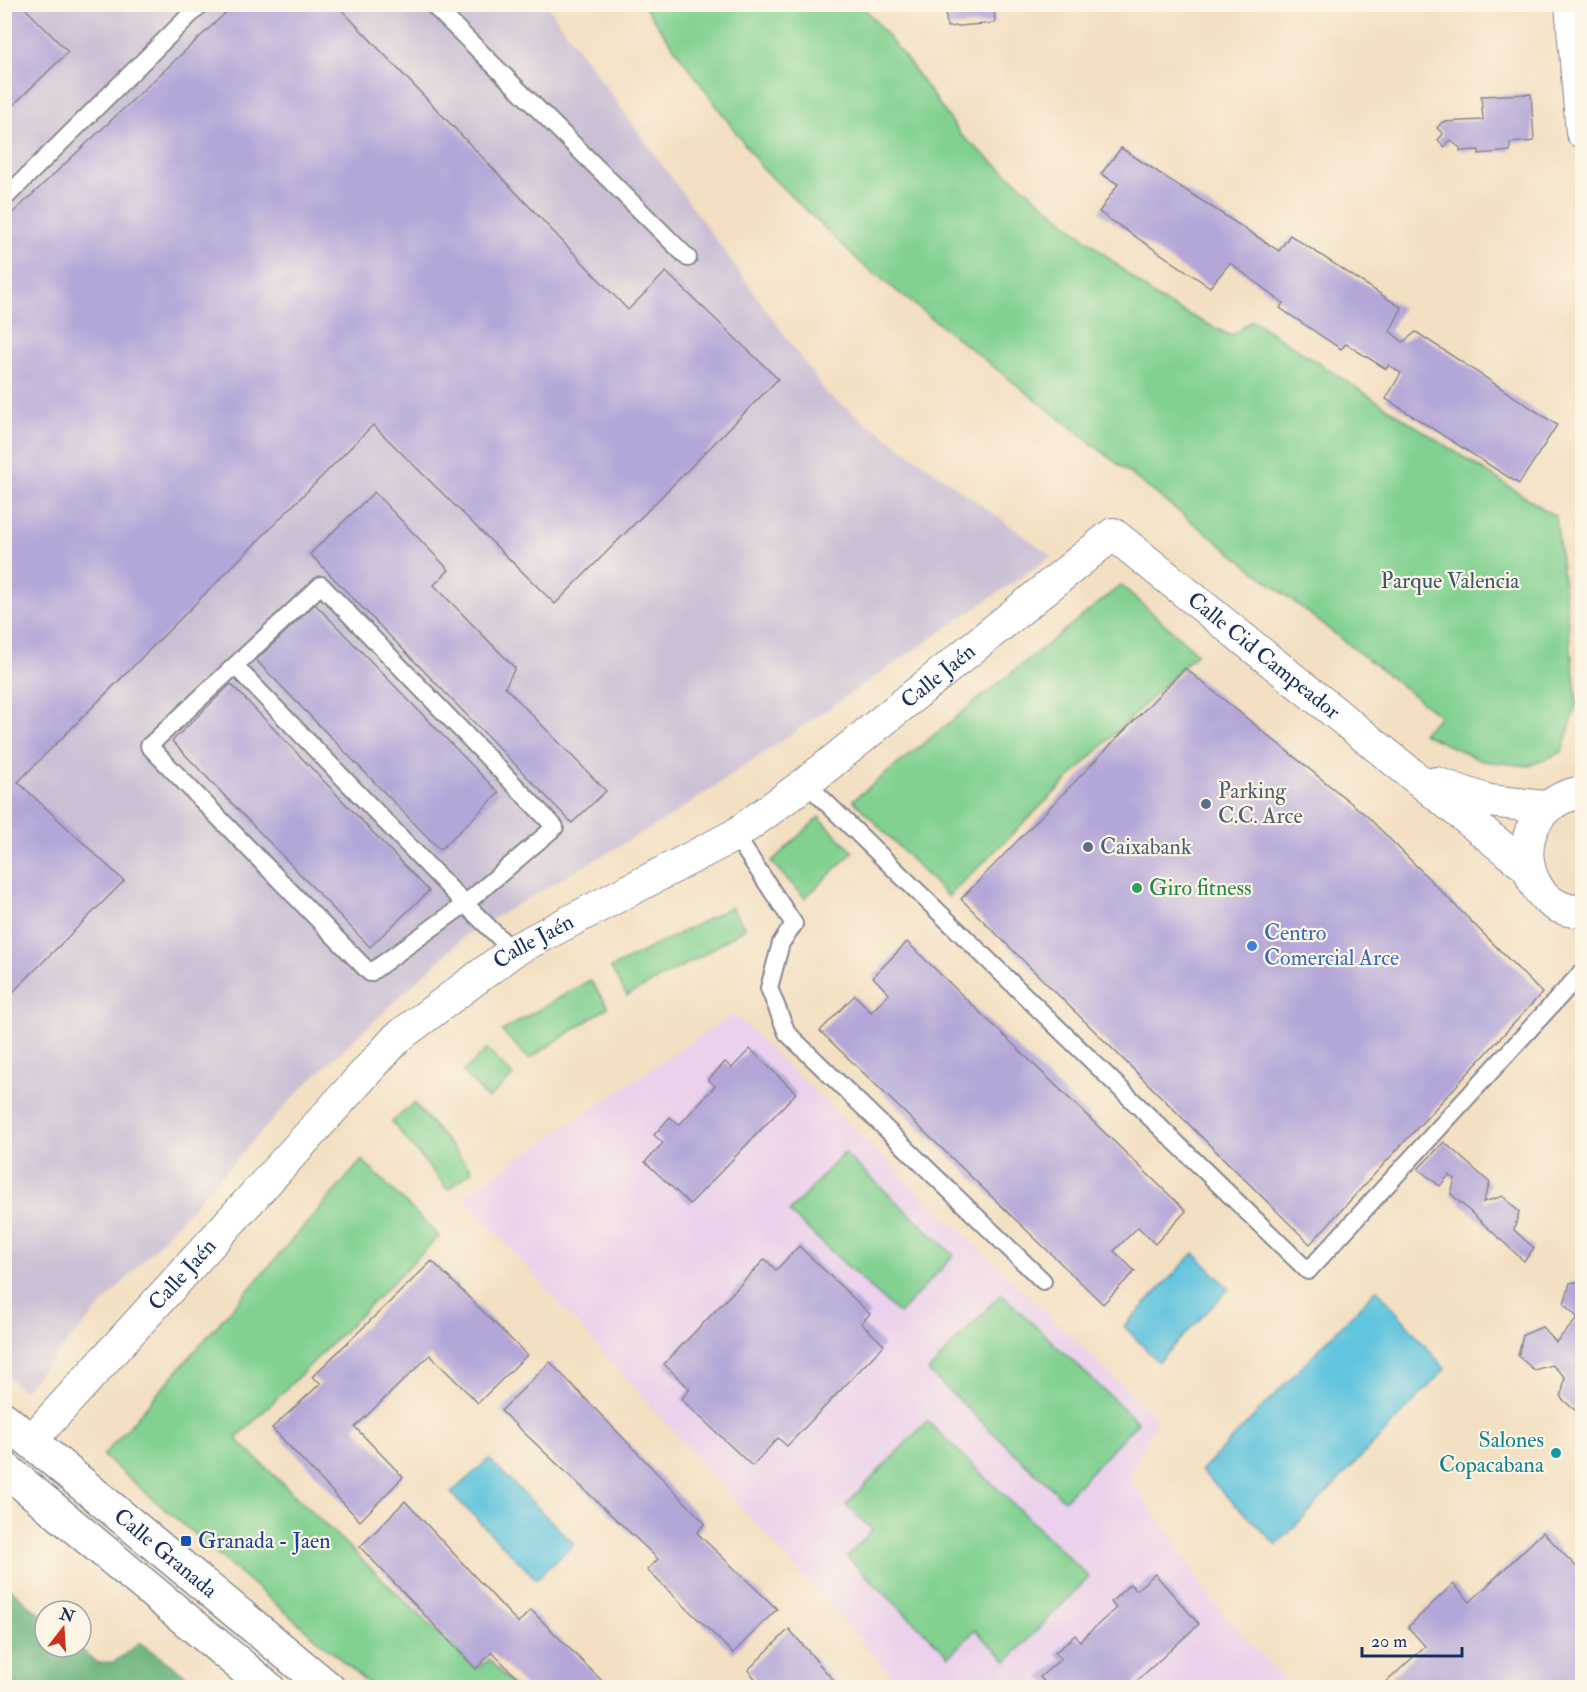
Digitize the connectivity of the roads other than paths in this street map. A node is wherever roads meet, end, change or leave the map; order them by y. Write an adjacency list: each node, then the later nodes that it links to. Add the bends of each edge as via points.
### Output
1 (201, 4): 5 (lane)
2 (432, 4): 6 (lane)
3 (1571, 4): 4 (street)
4 (1582, 132)
5 (4, 199)
6 (688, 258)
7 (1113, 534): 9 (street, Calle Cid Campeador); 10 (street, Calle Jaén)
8 (235, 666): 15 (lane); 15 (lane, via 149,746 370,973); 15 (lane, via 321,585 555,827)
9 (1416, 776): 12 (street, via 1489,801); 14 (street, Calle Cid Campeador)
10 (806, 783): 13 (street, Calle Jaén); 18 (lane, via 1308,1271)
11 (1582, 791): 12 (street, via 1562,796)
12 (1545, 807): 14 (street, via 1528,835)
13 (735, 835): 17 (street, Calle Jaén); 19 (lane, via 794,924 781,943 769,988 787,1033)
14 (1528, 868): 16 (street, via 1538,889 1556,904)
15 (465, 904): 17 (lane)
16 (1581, 914)
17 (513, 951): 21 (street, Calle Jaén, via 397,1038)
18 (1582, 972)
19 (1043, 1281)
20 (4, 1419): 21 (street, Calle Granada)
21 (31, 1441): 24 (street, Calle Granada)
22 (4, 1468): 23 (street, Calle Granada)
23 (268, 1688)
24 (328, 1688)

